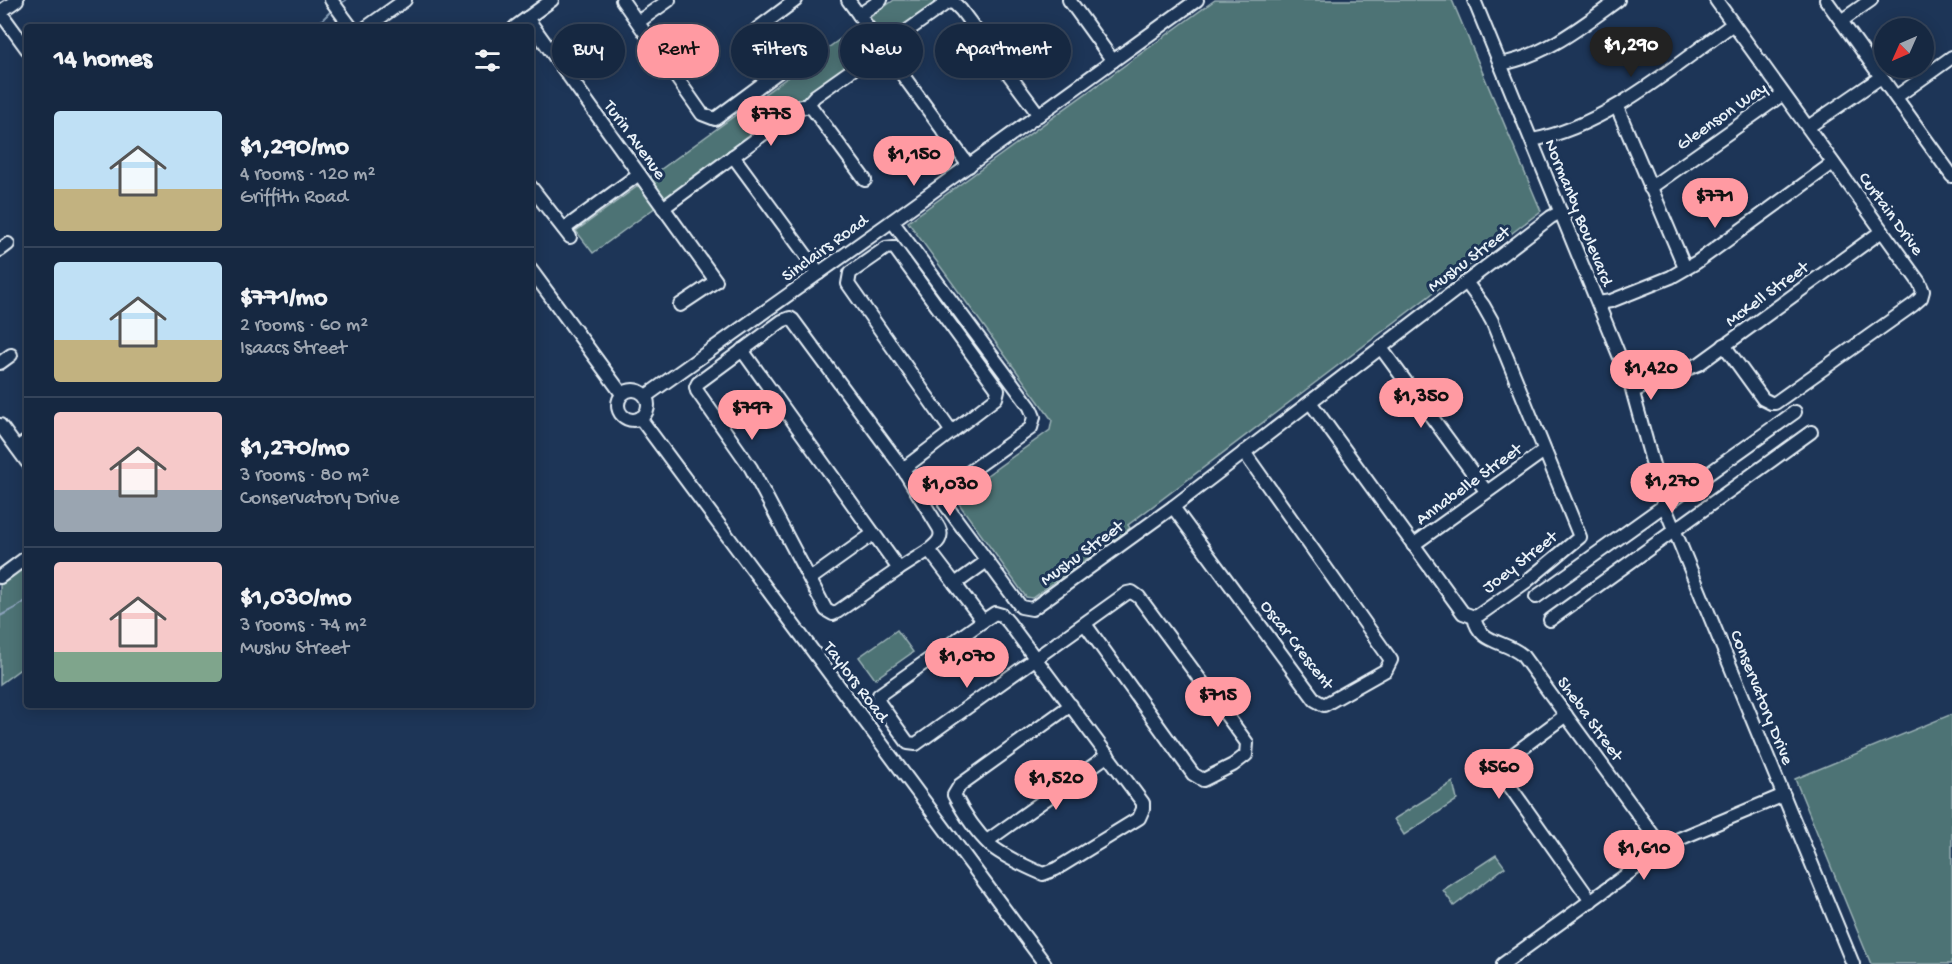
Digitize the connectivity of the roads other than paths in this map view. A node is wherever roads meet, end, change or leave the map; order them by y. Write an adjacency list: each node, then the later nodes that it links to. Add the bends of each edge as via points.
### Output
1 (17, 0): 17 (street)
2 (331, 0): 22 (street)
3 (405, 0): 23 (street)
4 (552, 0): 19 (street)
5 (622, 0): 21 (street)
6 (669, 0): 21 (street)
7 (796, 0): 21 (street, via 757,29 779,58 781,70 715,119 702,114)
8 (848, 0): 18 (street)
9 (881, 0): 18 (street)
10 (1069, 0): 32 (street)
11 (1197, 0): 32 (street, Sinclairs Road)
12 (1474, 0): 33 (street, Normanby Boulevard)
13 (1618, 0): 33 (street, via 1548,48)
14 (1716, 0): 28 (street, Curtain Drive)
15 (1826, 0): 20 (street)
16 (1871, 0): 20 (street)
17 (0, 12): 30 (street)
18 (859, 15): 26 (street)
19 (527, 18): 24 (street); 25 (street, Turin Avenue)
20 (1841, 21): 34 (street)
21 (638, 22)
22 (349, 24)
23 (371, 24)
24 (519, 24)
25 (531, 24)
26 (865, 24)
27 (916, 24): 43 (street, via 948,2 954,3)
28 (1733, 24): 39 (street, Curtain Drive); 42 (street)
29 (534, 28): 50 (street, Turin Avenue)
30 (24, 45)
31 (1952, 57): 40 (street)
32 (1113, 61): 43 (street, Sinclairs Road)
33 (1500, 64): 45 (street, Normanby Boulevard)
34 (1874, 67)
35 (840, 78): 41 (street)
36 (905, 78): 48 (street)
37 (1880, 78): 44 (street)
38 (1882, 78): 40 (street)
39 (1783, 94): 44 (street, Curtain Drive); 52 (street, Gleenson Way)
40 (1896, 97): 49 (street)
41 (806, 106): 46 (street); 51 (street, via 812,108)
42 (1617, 107): 45 (street); 52 (street)
43 (1039, 115): 48 (street, Sinclairs Road)
44 (1808, 128): 47 (street, Curtain Drive)
45 (1532, 140): 55 (street, Normanby Boulevard)
46 (733, 156): 54 (street); 59 (street)
47 (1833, 163): 57 (street, Curtain Drive); 58 (street)
48 (969, 166): 56 (street, Sinclairs Road)
49 (1950, 167)
50 (639, 174): 53 (street, via 567,233); 54 (street, Turin Avenue)
51 (865, 180)
52 (1650, 188): 58 (street)
53 (534, 191)
54 (663, 208): 63 (street, Turin Avenue, via 716,281)
55 (1561, 212): 61 (street, Mushu Street); 62 (street, Normanby Boulevard)
56 (892, 221): 59 (street, Sinclairs Road); 91 (street, Mushu Street, via 1034,417 1031,428 943,491 945,504)
57 (1882, 231): 64 (street, McKell Street); 64 (street, Curtain Drive, via 1922,286 1923,295 1913,305 1774,403 1763,399)
58 (1685, 268): 62 (street, via 1671,277)
59 (819, 273): 71 (street, Sinclairs Road)
60 (534, 274): 70 (street)
61 (1466, 282): 65 (street, Mushu Street); 80 (street, Joey Street, via 1492,321)
62 (1598, 303): 69 (street, Normanby Boulevard)
63 (680, 305)
64 (1724, 345): 69 (street, McKell Street, via 1699,364)
65 (1381, 348): 72 (street, Mushu Street); 83 (street)
66 (742, 350): 82 (street, via 782,321 794,320); 87 (street); 94 (street, via 701,380 697,391 745,457)
67 (11, 355): 68 (street)
68 (0, 363)
69 (1633, 391): 78 (street, Normanby Boulevard)
70 (622, 394): 71 (street, via 633,389); 74 (street, via 618,403 620,413 627,419)
71 (646, 396): 74 (street, via 647,411)
72 (1310, 402): 81 (street, Mushu Street); 88 (street, Joey Street)
73 (1795, 412): 84 (street)
74 (640, 418): 109 (street, Taylors Road)
75 (0, 425): 79 (street)
76 (952, 432): 76 (street, via 996,398 998,390 894,247 886,248 850,273 848,284); 82 (street)
77 (1811, 432): 86 (street)
78 (1646, 441): 84 (street, Conservatory Drive)
79 (22, 445)
80 (1544, 451): 83 (street, Annabelle Street); 97 (street, Joey Street, via 1580,537 1527,581)
81 (1244, 452): 85 (street, Mushu Street); 85 (street, Oscar Crescent, via 1391,660 1386,670 1324,705 1315,700)
82 (903, 469): 89 (street, via 941,532 938,542)
83 (1486, 491): 88 (street, Annabelle Street)
84 (1664, 505): 86 (street, Conservatory Drive); 96 (street)
85 (1173, 507): 91 (street, Mushu Street, via 1032,609 1021,607)
86 (1675, 530): 98 (street); 105 (street, Conservatory Drive)
87 (873, 534): 92 (street); 94 (street)
88 (1413, 545): 97 (street, Joey Street, via 1463,613)
89 (929, 550): 92 (street); 95 (street)
90 (24, 559): 93 (street)
91 (987, 561): 95 (street)
92 (899, 569): 94 (street, via 833,614 822,606)
93 (2, 570)
94 (810, 579)
95 (955, 584): 99 (street)
96 (1536, 597)
97 (1474, 617): 103 (street, Sheba Street, via 1481,634 1522,655)
98 (1550, 620)
99 (983, 621): 101 (street, via 995,614 1002,615); 101 (street, via 879,695 880,704 908,743 916,744)
100 (1085, 624): 100 (street, via 1127,593 1139,597 1247,743 1246,755 1203,780 1192,774); 101 (street)
101 (1035, 658): 102 (street)
102 (1071, 705): 104 (street); 106 (street, via 960,785 954,795)
103 (1566, 715): 107 (street, Sheba Street, via 1656,839 1657,851); 108 (street, via 1503,762 1498,771)
104 (1108, 755): 106 (street); 106 (street, via 1143,803 1139,818 1043,874)
105 (1784, 795): 107 (street, via 1679,839); 111 (street, Conservatory Drive)
106 (987, 841)
107 (1651, 857): 108 (street)
108 (1591, 901): 110 (street)
109 (1045, 964)
110 (1503, 964)
111 (1853, 964)

